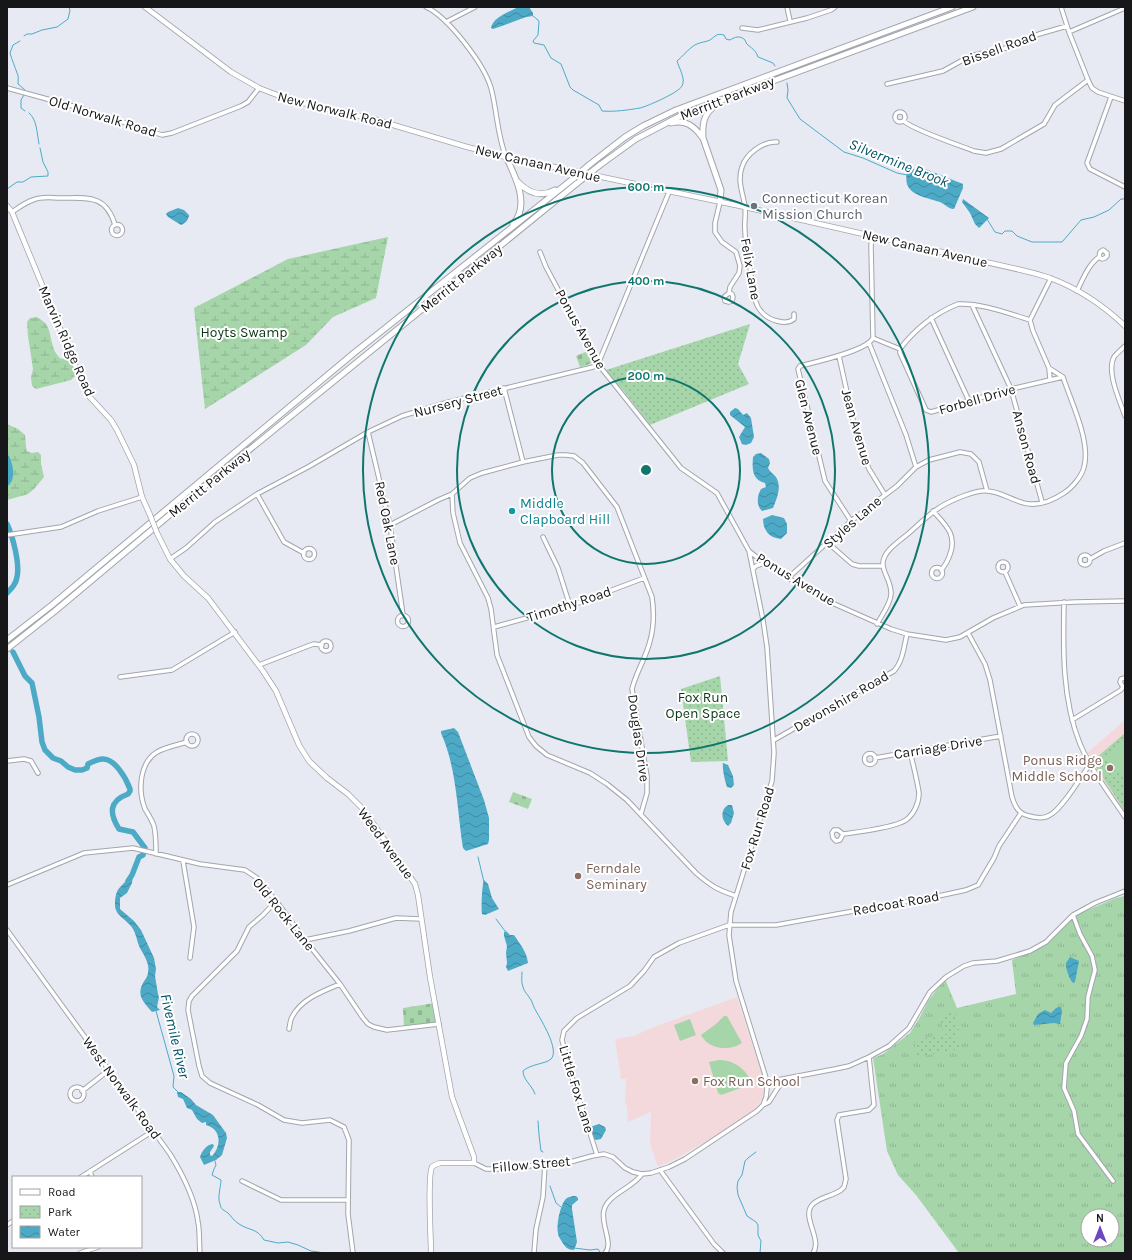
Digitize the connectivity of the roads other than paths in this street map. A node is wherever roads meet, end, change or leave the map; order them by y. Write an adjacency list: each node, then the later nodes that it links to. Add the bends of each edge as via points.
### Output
1 (145, 7): 18 (main road, New Norwalk Road, via 231,72)
2 (426, 7): 11 (street)
3 (476, 7): 11 (street)
4 (787, 7): 10 (street)
5 (835, 7): 10 (street, via 808,18)
6 (952, 7): 29 (highway, Merritt Parkway, bridge, via 676,110 625,137)
7 (973, 7): 19 (highway, Merritt Parkway)
8 (1061, 7): 12 (street)
9 (1125, 8): 14 (street)
10 (790, 21): 13 (street, via 758,30)
11 (446, 22): 27 (street, via 475,57 489,81)
12 (1067, 26): 14 (street); 16 (street, Bissell Road, via 1006,48 970,56 943,71)
13 (742, 28)
14 (1069, 32): 15 (street)
15 (1088, 80): 20 (street, via 1092,88); 22 (street, via 1055,105 1044,124 990,153 974,152)
16 (887, 84)
17 (7, 88): 18 (street, Old Norwalk Road, via 162,134 172,133 241,106 248,102)
18 (259, 88): 26 (main road, New Norwalk Road, via 290,100 379,120)
19 (733, 96): 23 (highway, Merritt Parkway); 24 (highway, via 706,114)
20 (1111, 97): 21 (street); 30 (street, via 1087,163 1090,169)
21 (1125, 101)
22 (904, 121)
23 (656, 127): 24 (highway, via 682,122 693,126); 102 (highway, Merritt Parkway, bridge, via 626,145 581,180)
24 (703, 138): 32 (highway, via 721,190)
25 (777, 142): 34 (street, via 769,141 759,147 742,167 740,182)
26 (454, 143): 27 (main road, New Canaan Avenue)
27 (506, 158): 28 (highway); 31 (main road, New Canaan Avenue)
28 (516, 179): 29 (highway, via 530,192 538,194 546,194); 37 (highway, via 522,201 520,215)
29 (563, 186): 37 (highway, Merritt Parkway)
30 (1125, 187)
31 (669, 192): 32 (main road, New Canaan Avenue); 54 (street)
32 (720, 202): 34 (main road, New Canaan Avenue); 43 (street, via 715,232 722,242 736,252 740,266 739,274)
33 (7, 206): 35 (main road, Marvin Ridge Road)
34 (745, 208): 38 (main road, New Canaan Avenue); 45 (street, Felix Lane, via 745,232 757,306 763,314 782,323 790,322 794,319)
35 (12, 212): 36 (street, via 33,200 45,197 90,198 107,208); 69 (main road, Marvin Ridge Road, via 88,394 117,430 134,465)
36 (115, 225)
37 (501, 236): 100 (highway, Merritt Parkway, via 354,353)
38 (872, 236): 41 (main road, New Canaan Avenue); 49 (street)
39 (540, 252): 54 (street, Ponus Avenue)
40 (1099, 257): 42 (street, via 1089,267)
41 (1051, 278): 42 (main road, New Canaan Avenue); 47 (street)
42 (1077, 291): 48 (main road, New Canaan Avenue)
43 (728, 293)
44 (972, 305): 46 (street, via 958,304); 47 (street); 59 (street, Anson Road)
45 (794, 314)
46 (931, 318): 52 (street); 60 (street)
47 (1030, 320): 55 (street)
48 (1125, 326)
49 (873, 338): 50 (street, Glen Avenue); 52 (street)
50 (869, 343): 53 (street, Glen Avenue); 64 (street)
51 (1125, 346): 61 (street, via 1113,359 1111,366)
52 (900, 349): 60 (street, Forbell Drive, via 926,410 931,412)
53 (839, 356): 68 (street, Jean Avenue, via 854,424 865,459); 72 (street, Glen Avenue, via 798,368 825,481)
54 (598, 364): 58 (street, Nursery Street); 78 (street, Ponus Avenue, via 682,468 716,494)
55 (1049, 368): 56 (street); 57 (street)
56 (1063, 377): 57 (street, Forbell Drive); 70 (street, via 1083,436 1084,468 1068,491)
57 (1050, 379): 59 (street, Forbell Drive)
58 (504, 388): 62 (street, Nursery Street, via 413,412); 63 (street)
59 (1012, 389): 60 (street, Forbell Drive); 70 (street, Anson Road)
60 (969, 401)
61 (1125, 416)
62 (368, 432): 66 (street, Nursery Street); 73 (street, Red Oak Lane)
63 (523, 462): 67 (street, Douglas Drive, via 470,478); 87 (street, Douglas Drive, via 566,455 574,456 583,463 617,508)
64 (916, 467): 65 (street, Styles Lane, via 936,458 966,452 979,462); 68 (street, Styles Lane)
65 (987, 491): 70 (street, via 1021,503); 71 (street, via 953,500)
66 (258, 494): 79 (street, via 284,542); 80 (street, Nursery Street, via 215,522)
67 (452, 494): 73 (street, Douglas Drive); 96 (street, via 453,513 460,543 488,598)
68 (885, 494): 72 (street, Styles Lane)
69 (142, 497): 74 (street, via 98,511 62,527); 80 (main road, Marvin Ridge Road, bridge)
70 (1042, 502)
71 (933, 511): 83 (street, via 890,549); 85 (street, via 953,539 953,547)
72 (851, 521): 76 (street, Styles Lane)
73 (390, 525): 94 (street, Red Oak Lane)
74 (7, 535)
75 (543, 537): 92 (street, via 558,568)
76 (828, 543): 83 (street, via 852,564); 88 (street, Styles Lane)
77 (1125, 543): 81 (street)
78 (749, 551): 82 (street, Ponus Avenue); 84 (street, Fox Run Road)
79 (304, 553)
80 (170, 559): 89 (main road, Marvin Ridge Road)
81 (1090, 559)
82 (764, 563): 84 (street); 88 (street, Ponus Avenue)
83 (883, 566): 95 (street, via 891,594)
84 (753, 568): 109 (street, Fox Run Road, via 765,630)
85 (941, 570)
86 (1005, 572): 93 (street)
87 (644, 578): 92 (street, Timothy Road); 117 (street, Douglas Drive, via 652,597 653,623 650,641 632,689 647,776 647,793)
88 (788, 578): 95 (street, Ponus Avenue, via 830,602)
89 (204, 594): 97 (main road, Weed Avenue)
90 (1125, 601): 91 (street, Ponus Avenue)
91 (1064, 602): 93 (street, Ponus Avenue); 107 (street, via 1063,660)
92 (570, 606): 96 (street, Timothy Road)
93 (1020, 606): 98 (street, Ponus Avenue)
94 (403, 615)
95 (877, 624): 99 (street, Ponus Avenue)
96 (494, 627): 117 (street, via 497,655 536,746 547,755 590,773 607,784)
97 (234, 632): 103 (main road, Weed Avenue); 104 (street, via 172,670)
98 (968, 633): 99 (street, Ponus Avenue, via 950,640); 108 (street, via 990,680)
99 (907, 634): 109 (street, Devonshire Road, via 901,661 894,671)
100 (7, 640)
101 (322, 646): 103 (street, via 314,644)
102 (7, 649)
103 (259, 665): 127 (main road, Weed Avenue, via 276,691 306,758 322,775 358,803 412,878 417,890)
104 (120, 677)
105 (1125, 678): 106 (street, via 1120,681)
106 (1124, 687): 107 (street)
107 (1072, 720): 114 (street, via 1080,745)
108 (1000, 736): 111 (street, Carriage Drive); 116 (street, via 1012,797)
109 (774, 740): 124 (street, Fox Run Road, via 772,781)
110 (186, 742): 120 (street, via 155,753 143,770 142,798 153,823)
111 (910, 751): 112 (street, Carriage Drive); 119 (street, via 919,794 916,809 905,821 892,826)
112 (875, 758)
113 (7, 761): 115 (street, via 31,761)
114 (1090, 764): 116 (street, via 1063,803 1051,815 1041,818); 118 (street)
115 (38, 773)
116 (1021, 813): 128 (street, Redcoat Road, via 978,885 966,890 776,925)
117 (641, 814): 124 (street, via 707,883)
118 (1125, 817)
119 (843, 834)
120 (156, 854): 121 (street, Old Rock Lane); 122 (street, Old Rock Lane, via 134,848 84,853)
121 (183, 861): 125 (street, Old Rock Lane, via 250,872); 131 (street, via 194,927)
122 (7, 884)
123 (1125, 891): 126 (street)
124 (736, 896): 128 (street, Fox Run Road)
125 (276, 901): 130 (street, Old Rock Lane); 154 (street, via 249,927 237,951 189,1001 188,1010 199,1066 202,1076 210,1083 284,1120 302,1123 330,1120 344,1127 349,1140)
126 (1073, 915): 135 (street, via 1039,946 1011,957 973,963 946,977 930,992 909,1028 888,1046); 153 (street, via 1092,956 1095,970 1088,997 1087,1020 1066,1063 1064,1088 1074,1108 1078,1134)
127 (421, 919): 130 (street, via 396,918); 133 (main road, Weed Avenue)
128 (729, 925): 138 (street, Fox Run Road, via 736,981); 144 (street, Little Fox Lane, via 679,942 654,957 630,986 577,1018 564,1031 562,1040)
129 (7, 930): 136 (street, West Norwalk Road)
130 (305, 940): 132 (street, Old Rock Lane)
131 (190, 958)
132 (340, 984): 133 (street, Old Rock Lane, via 363,1018 374,1027 387,1030); 134 (street, via 303,1002 291,1017)
133 (439, 1024): 145 (main road, Weed Avenue, via 454,1104 474,1154)
134 (289, 1029)
135 (869, 1057): 137 (street, via 850,1066); 163 (street, via 874,1105 869,1110 839,1115 837,1120 846,1179 841,1190 810,1208 809,1217 816,1245)
136 (109, 1070): 139 (street); 143 (street, West Norwalk Road)
137 (789, 1079): 138 (street); 141 (street, via 779,1086)
138 (767, 1082): 140 (street)
139 (82, 1090)
140 (767, 1092): 141 (street); 142 (street)
141 (776, 1092): 142 (street, via 769,1102)
142 (763, 1105): 147 (street, via 751,1116 685,1159)
143 (153, 1131): 148 (street); 157 (street, West Norwalk Road, via 181,1173 192,1198 198,1221)
144 (597, 1155): 146 (street, Fillow Street, via 569,1162); 149 (street, Fillow Street, via 612,1157 629,1170)
145 (474, 1162): 146 (street, Fillow Street, via 490,1170); 159 (main road, Fillow Street, via 440,1162 432,1169)
146 (545, 1164): 160 (street, via 544,1198 536,1229)
147 (660, 1170): 149 (street); 162 (street)
148 (90, 1171): 150 (street); 151 (street)
149 (642, 1174): 161 (street, via 604,1208 603,1222 608,1246)
150 (82, 1176)
151 (92, 1176)
152 (242, 1181): 154 (street, via 281,1200)
153 (1113, 1181)
154 (348, 1200): 158 (street)
155 (95, 1248): 156 (street)
156 (80, 1253)
157 (200, 1253)
158 (353, 1253)
159 (431, 1253)
160 (534, 1253)
161 (605, 1253)
162 (723, 1253)
163 (813, 1253)

